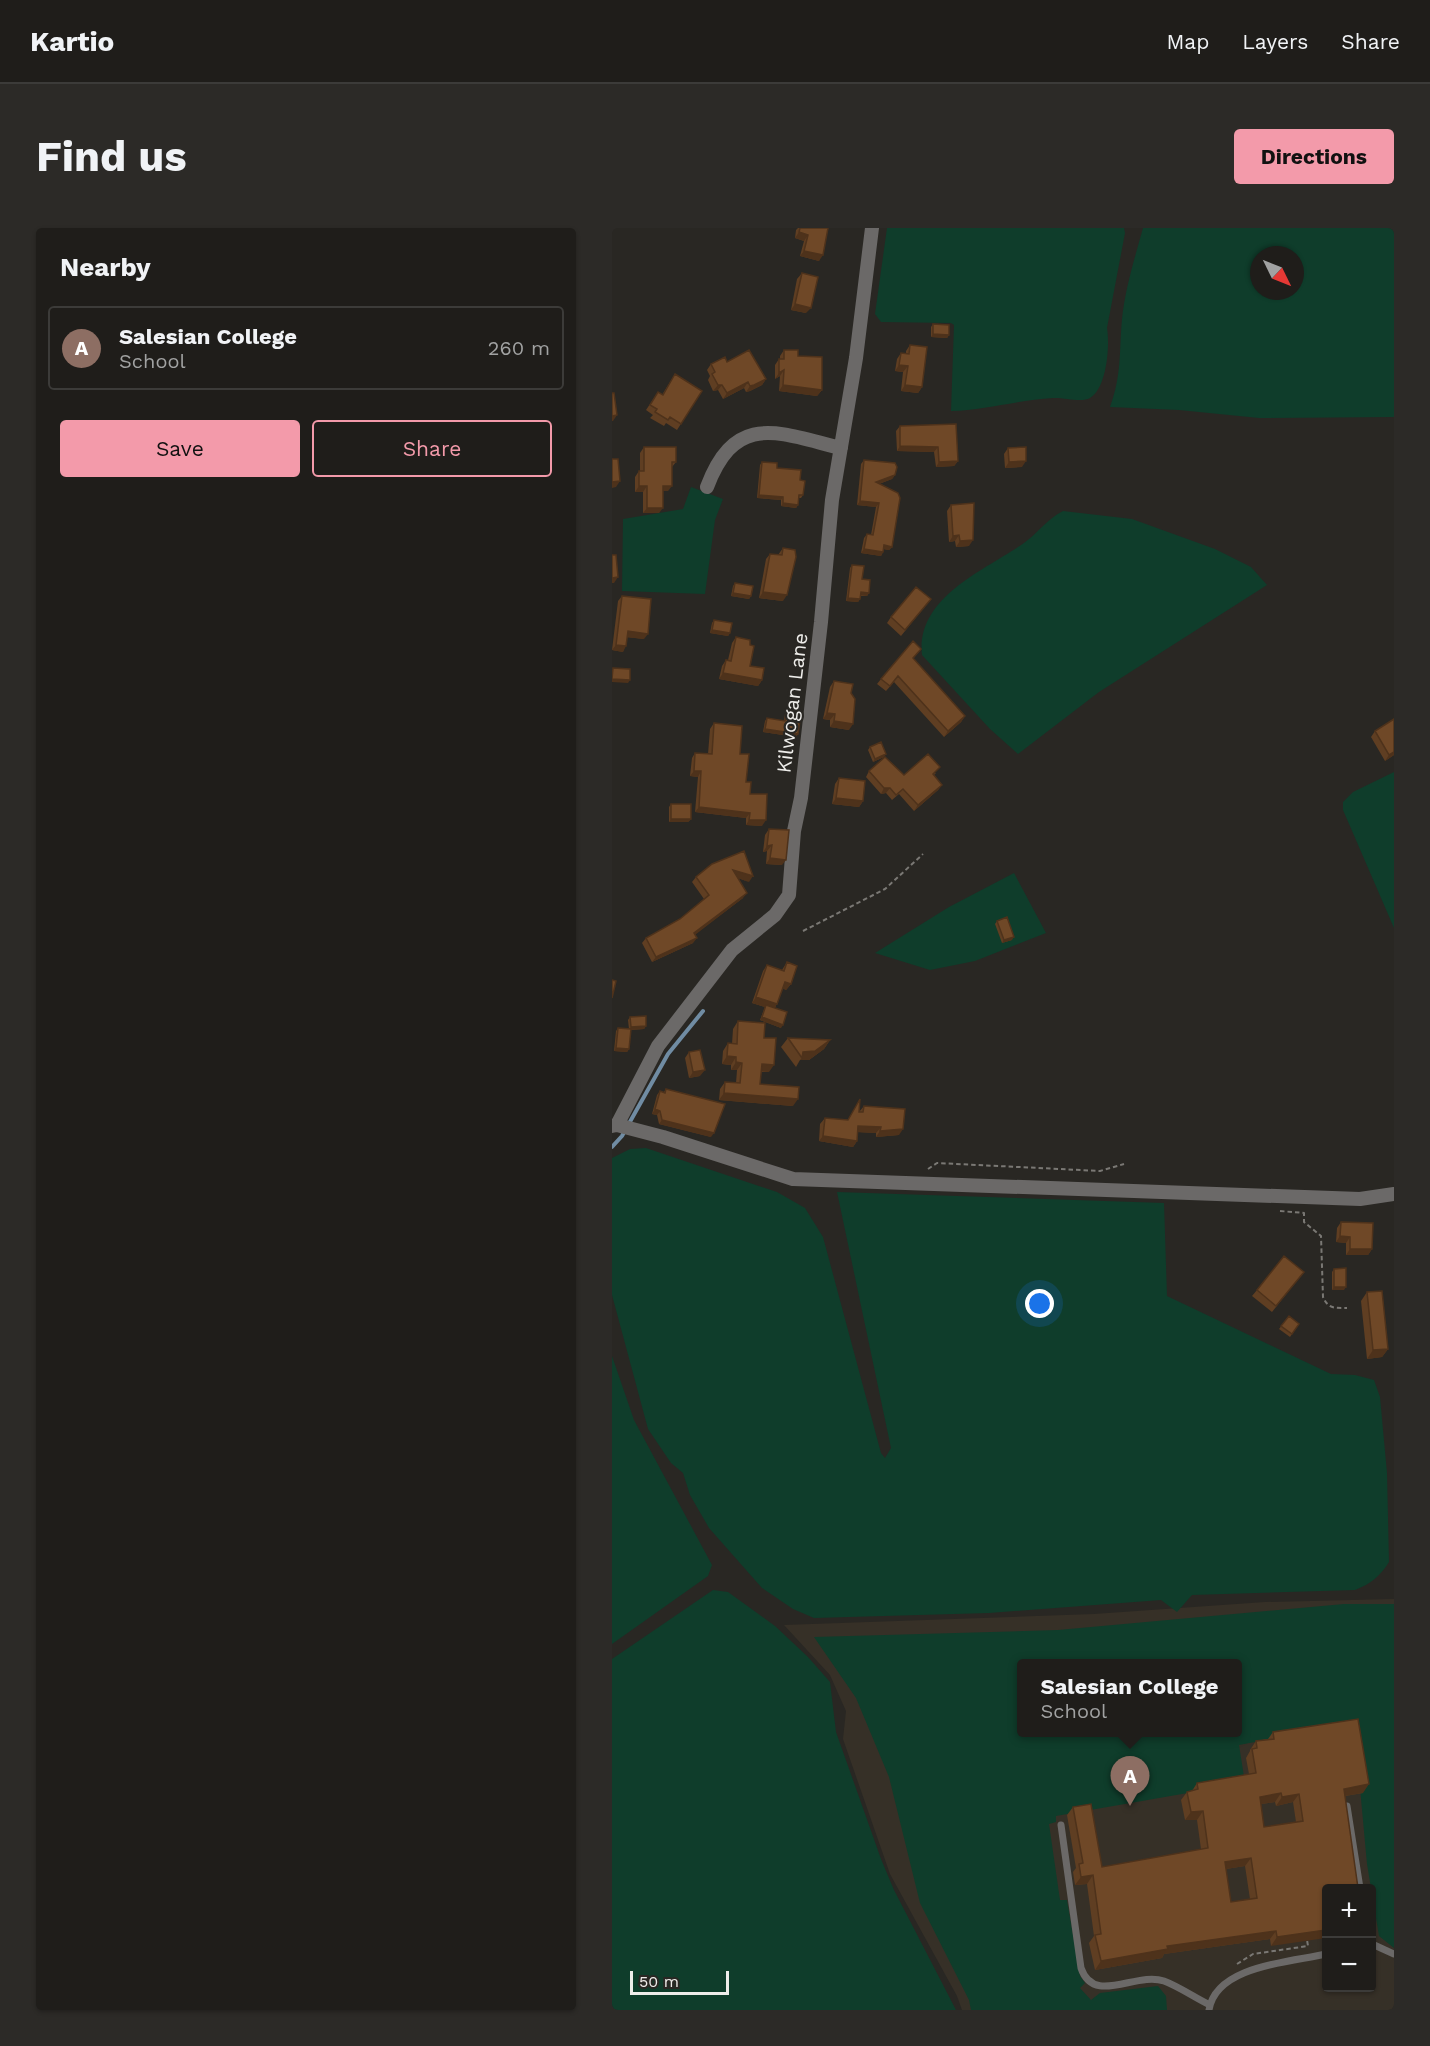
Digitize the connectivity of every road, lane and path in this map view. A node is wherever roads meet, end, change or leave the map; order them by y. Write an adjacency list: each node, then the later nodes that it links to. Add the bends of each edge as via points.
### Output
1 (872, 228): 2 (street, Kilwogan Lane)
2 (841, 448): 3 (street, via 761,431 729,448 716,464); 6 (street, Kilwogan Lane, via 789,896 781,909 732,950 658,1046)
3 (707, 487)
4 (923, 854): 5 (path, via 877,894)
5 (803, 931)
6 (617, 1126): 8 (street, via 793,1179)
7 (1125, 1164): 8 (path, via 1101,1171 937,1163)
8 (913, 1184): 9 (street, via 1360,1199)
9 (1394, 1194)
10 (1278, 1210): 11 (path, via 1304,1213 1304,1222 1321,1236 1323,1297 1332,1308)
11 (1347, 1308)
12 (1347, 1806): 14 (lane)
13 (1061, 1825): 18 (lane, via 1085,1978 1101,1987 1164,1981)
14 (1359, 1884)
15 (1376, 1946): 16 (lane)
16 (1394, 1953)
17 (1322, 1955): 18 (lane, via 1244,1971 1220,1991)
18 (1210, 2008)

